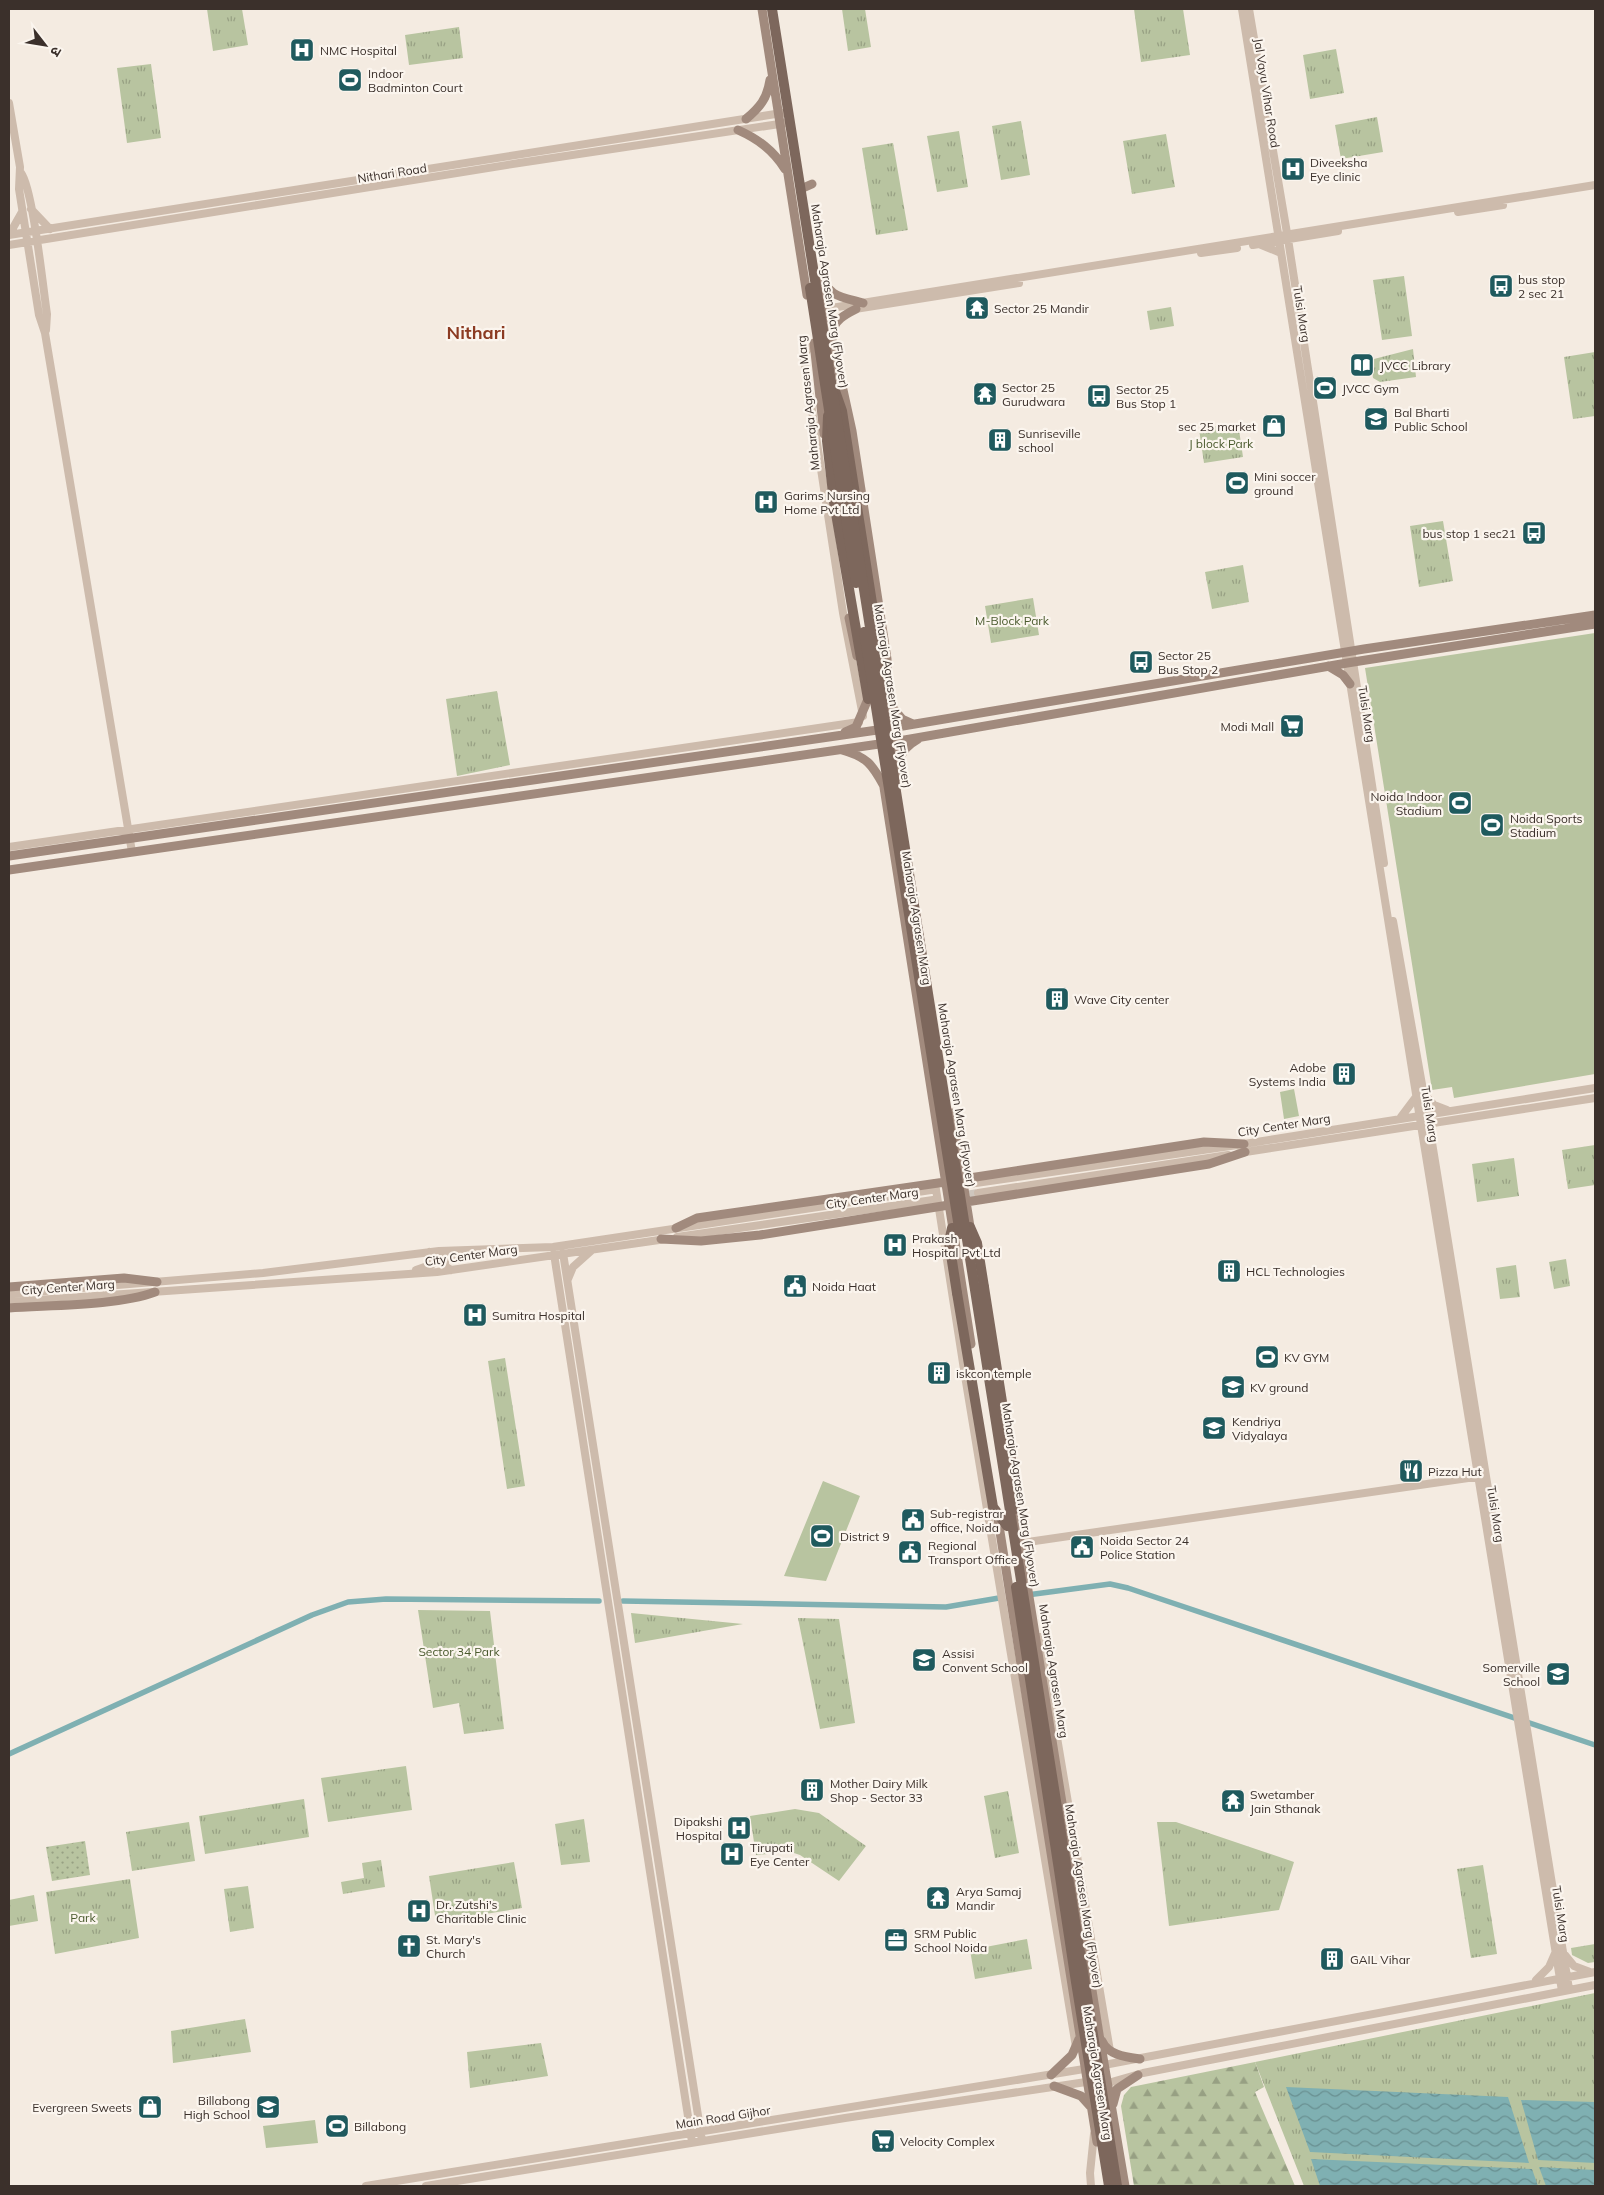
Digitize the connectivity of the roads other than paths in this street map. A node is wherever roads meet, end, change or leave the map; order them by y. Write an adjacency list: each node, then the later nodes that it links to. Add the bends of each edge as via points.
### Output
1 (762, 9): 6 (main road, Maharaja Agrasen Marg)
2 (767, 9): 42 (main road, Maharaja Agrasen Marg (Flyover), bridge)
3 (773, 9): 8 (main road); 41 (main road, Maharaja Agrasen Marg (Flyover), bridge)
4 (1242, 9): 28 (street, Jal Vayu Vihar Road)
5 (1249, 9): 26 (street, Jal Vayu Vihar Road)
6 (771, 70): 9 (main road, Maharaja Agrasen Marg); 10 (main road, via 768,91 761,106)
7 (9, 103): 16 (street)
8 (791, 112): 9 (street); 11 (main road)
9 (778, 114): 10 (street); 12 (main road, Maharaja Agrasen Marg)
10 (746, 119): 14 (street)
11 (793, 123): 12 (street, Nithari Road); 35 (main road, via 807,186)
12 (780, 124): 13 (street, Nithari Road); 17 (main road, Maharaja Agrasen Marg)
13 (738, 130): 15 (street, Nithari Road); 17 (main road, via 761,142 777,156)
14 (517, 155): 15 (street); 22 (street)
15 (519, 163): 27 (street, Nithari Road)
16 (21, 173): 20 (street, via 26,180); 21 (street, via 18,181)
17 (788, 173): 40 (main road, Maharaja Agrasen Marg)
18 (1595, 185): 26 (street)
19 (1595, 190): 26 (street)
20 (31, 209): 22 (street); 23 (street)
21 (22, 212): 24 (street); 25 (street)
22 (50, 229): 23 (street)
23 (35, 231): 24 (street); 29 (street)
24 (26, 232): 25 (street); 29 (street)
25 (9, 235)
26 (1288, 237): 28 (street); 45 (street, Tulsi Marg)
27 (52, 238): 29 (street, Nithari Road); 33 (street)
28 (1278, 238): 30 (street); 32 (street, Tulsi Marg); 36 (street)
29 (32, 241): 31 (street, Nithari Road); 33 (street); 34 (street)
30 (1259, 244): 32 (street); 36 (street)
31 (9, 245): 34 (street)
32 (1281, 252): 45 (street, Tulsi Marg)
33 (38, 256): 38 (street, via 47,314)
34 (30, 258): 38 (street, via 38,315)
35 (818, 274): 36 (main road, via 827,290); 37 (main road)
36 (859, 306): 37 (street); 39 (main road, via 840,318)
37 (826, 311): 39 (main road)
38 (45, 333): 62 (street)
39 (830, 337): 50 (main road, via 852,432 874,570 887,659)
40 (814, 346): 49 (main road, Maharaja Agrasen Marg, via 831,502 853,643); 51 (street, via 807,350 804,358)
41 (832, 383): 50 (main road, bridge, via 842,410); 109 (main road, Maharaja Agrasen Marg (Flyover), bridge)
42 (828, 411): 49 (main road, via 826,441); 109 (main road, Maharaja Agrasen Marg (Flyover), bridge)
43 (1595, 615): 45 (main road)
44 (1595, 624): 46 (main road)
45 (1349, 652): 46 (street, Tulsi Marg); 52 (main road)
46 (1350, 663): 47 (main road); 48 (street, Tulsi Marg); 67 (street, Tulsi Marg)
47 (1328, 666): 48 (main road, via 1343,675); 56 (main road)
48 (1350, 684): 67 (street, Tulsi Marg)
49 (868, 699): 51 (main road); 54 (main road, Maharaja Agrasen Marg)
50 (887, 699): 52 (main road, via 894,712); 53 (main road, Maharaja Agrasen Marg)
51 (861, 719): 55 (main road, via 856,726); 62 (street)
52 (914, 724): 53 (main road)
53 (894, 728): 54 (main road); 57 (main road, Maharaja Agrasen Marg)
54 (872, 731): 55 (main road); 58 (main road, Maharaja Agrasen Marg)
55 (835, 736): 62 (main road)
56 (924, 736): 57 (main road); 60 (main road, via 902,750)
57 (895, 742): 58 (main road); 60 (main road, Maharaja Agrasen Marg)
58 (874, 744): 59 (main road); 61 (main road, Maharaja Agrasen Marg)
59 (838, 749): 61 (main road, via 857,754 872,765); 64 (main road)
60 (898, 764): 68 (main road, Maharaja Agrasen Marg)
61 (884, 786): 69 (main road, Maharaja Agrasen Marg)
62 (129, 834): 63 (street); 64 (street); 65 (main road)
63 (9, 846)
64 (132, 852): 66 (main road)
65 (9, 856)
66 (9, 870)
67 (1390, 917): 71 (street, Tulsi Marg)
68 (936, 1014): 69 (main road); 80 (main road, Maharaja Agrasen Marg)
69 (920, 1018): 81 (main road, Maharaja Agrasen Marg)
70 (1595, 1088): 73 (street, City Center Marg)
71 (1420, 1095): 73 (street); 74 (street, Tulsi Marg); 75 (street)
72 (1595, 1098): 76 (street, City Center Marg)
73 (1447, 1111): 74 (street, City Center Marg)
74 (1423, 1114): 75 (street, City Center Marg); 76 (street, Tulsi Marg)
75 (1401, 1117): 79 (street, City Center Marg)
76 (1425, 1124): 77 (street, City Center Marg); 78 (street, Tulsi Marg); 108 (street, Tulsi Marg)
77 (1408, 1127): 78 (street); 79 (street, City Center Marg)
78 (1423, 1140): 108 (street, Tulsi Marg)
79 (1244, 1148): 80 (main road, via 1204,1142); 82 (street, City Center Marg); 84 (street, City Center Marg); 85 (main road, via 1209,1164)
80 (962, 1179): 85 (main road, Maharaja Agrasen Marg)
81 (945, 1182): 83 (main road); 87 (main road, Maharaja Agrasen Marg)
82 (976, 1183)
83 (933, 1186): 86 (street); 88 (main road, via 697,1218)
84 (978, 1194)
85 (966, 1202): 90 (main road, Maharaja Agrasen Marg)
86 (936, 1203): 87 (main road); 91 (main road, via 760,1235 700,1242); 124 (street)
87 (948, 1205): 89 (main road, Maharaja Agrasen Marg)
88 (676, 1228): 93 (street, City Center Marg, via 553,1247)
89 (952, 1228): 106 (main road, Maharaja Agrasen Marg); 109 (main road, bridge, via 949,1242 993,1507)
90 (970, 1228): 104 (main road, Maharaja Agrasen Marg); 109 (main road, bridge, via 977,1243 1016,1491)
91 (662, 1239): 92 (street, City Center Marg)
92 (593, 1249): 95 (street, City Center Marg); 100 (street, via 573,1267)
93 (471, 1250): 94 (street, City Center Marg); 97 (street, via 445,1258 445,1266)
94 (429, 1252): 98 (street, via 432,1265); 99 (street, City Center Marg, via 263,1273)
95 (563, 1253): 96 (street, City Center Marg); 100 (street)
96 (554, 1254): 97 (street, City Center Marg); 138 (street)
97 (451, 1270): 98 (street, City Center Marg)
98 (407, 1274): 102 (street, City Center Marg)
99 (157, 1282): 101 (main road, via 124,1278); 103 (street, City Center Marg)
100 (567, 1284): 137 (street)
101 (9, 1288)
102 (155, 1292): 105 (street, City Center Marg); 107 (main road, via 118,1300)
103 (9, 1294)
104 (981, 1300): 106 (main road); 110 (main road, Maharaja Agrasen Marg)
105 (9, 1302)
106 (964, 1305): 113 (main road, Maharaja Agrasen Marg)
107 (9, 1308)
108 (1482, 1476): 110 (street); 116 (street, Tulsi Marg)
109 (1010, 1525): 145 (main road, Maharaja Agrasen Marg (Flyover), bridge, via 1076,1982); 146 (main road, Maharaja Agrasen Marg (Flyover), bridge)
110 (1021, 1543): 111 (main road, Maharaja Agrasen Marg)
111 (1033, 1617): 112 (main road, Maharaja Agrasen Marg); 125 (street, via 1038,1626)
112 (1051, 1734): 113 (main road); 114 (main road, Maharaja Agrasen Marg)
113 (1033, 1738): 115 (main road, Maharaja Agrasen Marg)
114 (1082, 1931): 115 (main road); 122 (main road, Maharaja Agrasen Marg)
115 (1064, 1935): 123 (main road, Maharaja Agrasen Marg)
116 (1560, 1952): 117 (street, via 1574,1966); 118 (street, Tulsi Marg); 119 (street, via 1543,1976)
117 (1593, 1973): 118 (street)
118 (1564, 1977): 119 (street); 121 (street, Tulsi Marg)
119 (1532, 1983): 126 (street)
120 (1595, 1985): 121 (street)
121 (1566, 1990): 130 (street)
122 (1099, 2034): 125 (main road, via 1104,2047); 127 (main road, Maharaja Agrasen Marg)
123 (1079, 2037): 124 (main road); 128 (main road, Maharaja Agrasen Marg)
124 (1076, 2048): 129 (main road, via 1065,2064)
125 (1110, 2050): 126 (main road)
126 (1140, 2059): 127 (street)
127 (1104, 2065): 132 (main road, Maharaja Agrasen Marg)
128 (1084, 2069): 129 (street, Main Road Gijhor); 131 (main road, Maharaja Agrasen Marg)
129 (1051, 2075): 137 (street, Main Road Gijhor)
130 (1138, 2075): 132 (street); 135 (main road, via 1117,2089)
131 (1086, 2082): 133 (street, Main Road Gijhor); 134 (main road, Maharaja Agrasen Marg)
132 (1108, 2083): 135 (main road, Maharaja Agrasen Marg)
133 (1054, 2086): 134 (main road, via 1073,2092); 139 (street, Main Road Gijhor)
134 (1090, 2106): 136 (main road, Maharaja Agrasen Marg)
135 (1112, 2109): 147 (main road, Maharaja Agrasen Marg)
136 (1095, 2129): 143 (street); 144 (main road, Maharaja Agrasen Marg)
137 (700, 2132): 138 (street, Main Road Gijhor); 139 (street)
138 (691, 2133): 140 (street); 141 (street, Main Road Gijhor)
139 (702, 2141): 140 (street, Main Road Gijhor)
140 (692, 2142): 142 (street, Main Road Gijhor)
141 (366, 2186)
142 (426, 2186)
143 (1091, 2186)
144 (1104, 2186)
145 (1110, 2186)
146 (1117, 2186)
147 (1125, 2186)

